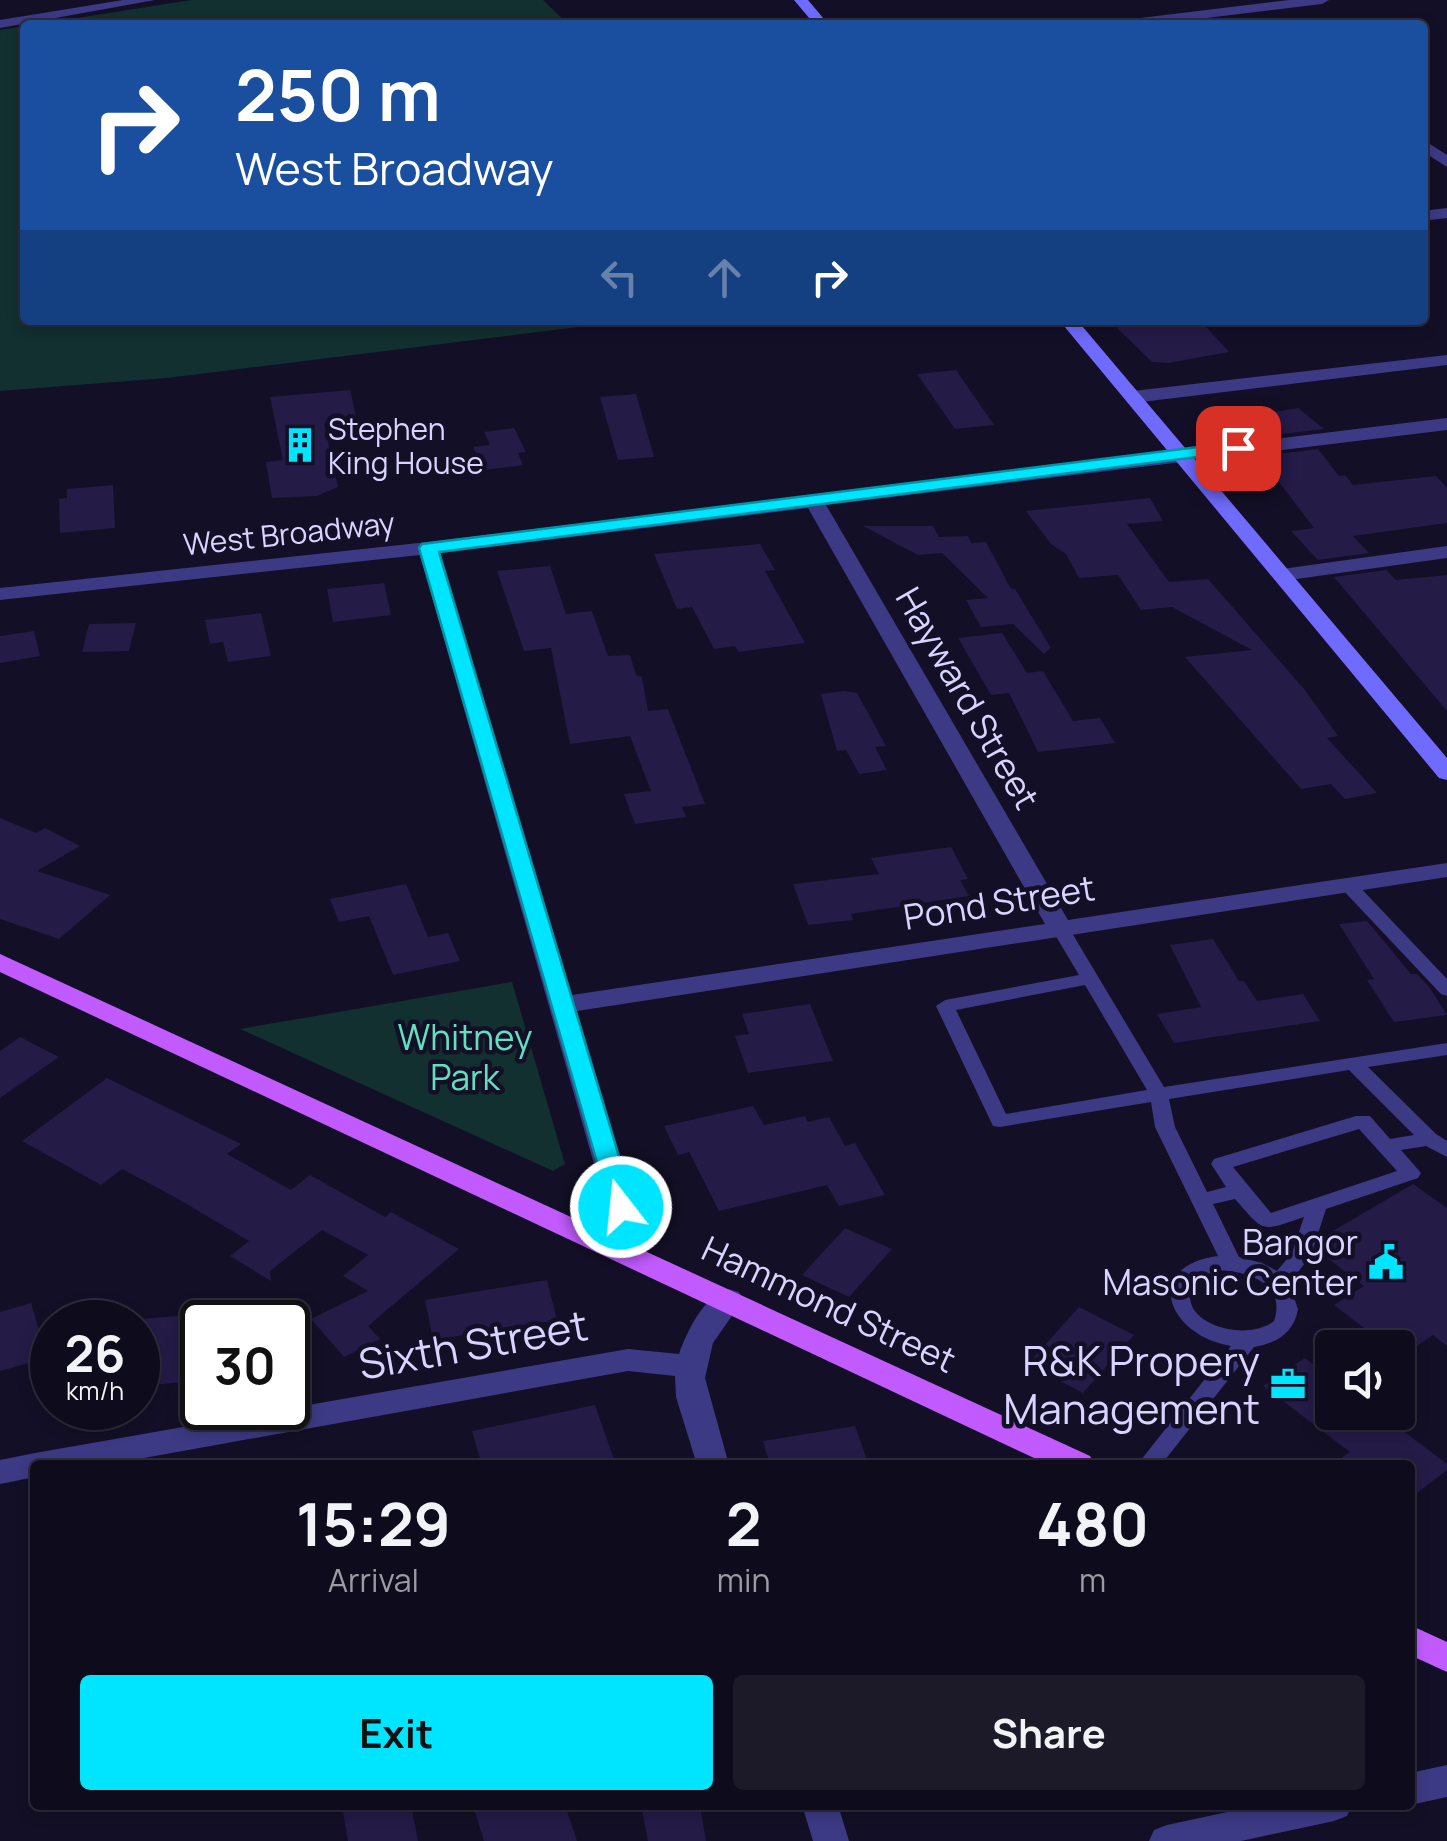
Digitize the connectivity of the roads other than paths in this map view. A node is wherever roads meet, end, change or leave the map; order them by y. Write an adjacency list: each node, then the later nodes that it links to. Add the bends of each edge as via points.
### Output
1 (148, 0): 5 (street)
2 (801, 0): 6 (main road)
3 (1322, 0): 4 (street)
4 (1249, 9): 7 (street); 8 (street)
5 (25, 20)
6 (818, 20)
7 (1158, 20)
8 (1263, 20)
9 (1072, 325): 11 (main road)
10 (1447, 360): 11 (street)
11 (1133, 397): 13 (main road)
12 (1447, 424): 13 (street, West Broadway)
13 (1180, 454): 14 (street, West Broadway); 17 (main road)
14 (816, 502): 15 (street, West Broadway); 22 (street, Hayward Street)
15 (428, 548): 18 (street, West Broadway); 26 (street)
16 (1447, 552): 17 (street)
17 (1282, 575): 19 (main road)
18 (0, 594)
19 (1447, 772)
20 (1447, 870): 21 (street, Pond Street)
21 (1348, 884): 22 (street, Pond Street); 25 (lane)
22 (1060, 928): 24 (lane); 26 (street, Pond Street)
23 (0, 962): 35 (main road, Hammond Street)
24 (1090, 979): 29 (lane); 29 (lane, via 945,1006 1000,1121)
25 (1447, 990)
26 (562, 1005): 35 (street, via 621,1207)
27 (1447, 1049): 28 (lane)
28 (1354, 1064): 29 (lane); 30 (lane)
29 (1159, 1094): 33 (lane, via 1161,1117)
30 (1438, 1145): 31 (lane)
31 (1385, 1146): 32 (lane, via 1363,1121 1221,1164); 34 (lane, via 1411,1173)
32 (1239, 1191): 33 (lane); 34 (lane, via 1267,1222)
33 (1202, 1200): 36 (lane)
34 (1318, 1207): 37 (lane, via 1301,1256)
35 (598, 1240): 38 (main road, Hammond Street)
36 (1232, 1263): 37 (lane); 39 (lane, via 1199,1268 1180,1288 1179,1300 1195,1325)
37 (1278, 1284): 39 (lane, via 1287,1296 1286,1321)
38 (728, 1300): 40 (street, via 700,1332); 43 (main road, Hammond Street)
39 (1247, 1341): 44 (lane)
40 (688, 1366): 41 (street, Sixth Street, via 628,1360); 42 (street)
41 (64, 1460)
42 (711, 1460)
43 (1068, 1460)
44 (1152, 1460)
45 (30, 1466): 46 (street, Sixth Street)
46 (0, 1472)
47 (1415, 1641): 48 (main road)
48 (1447, 1658)
49 (1447, 1781): 50 (street)
50 (1415, 1788)
51 (822, 1810): 53 (street)
52 (1311, 1810): 54 (street)
53 (831, 1841)
54 (1167, 1841)

